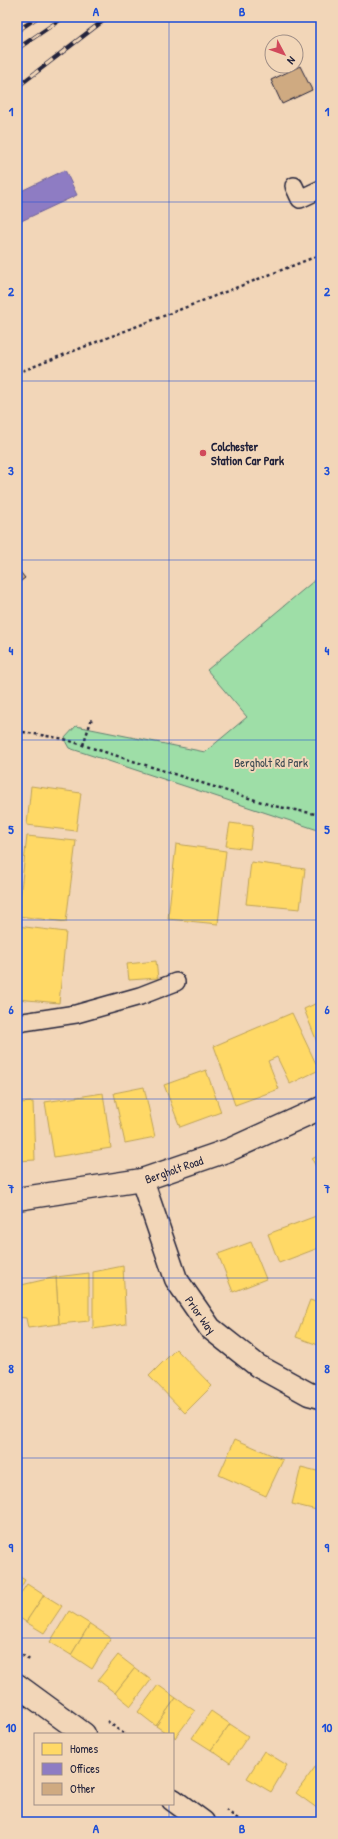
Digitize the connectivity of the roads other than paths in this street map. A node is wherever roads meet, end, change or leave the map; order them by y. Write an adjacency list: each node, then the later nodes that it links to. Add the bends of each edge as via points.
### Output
1 (294, 186): 2 (lane, via 300,199)
2 (321, 189)
3 (176, 982): 4 (lane, via 140,996 76,1014)
4 (17, 1023)
5 (321, 1108): 6 (street, Bergholt Road, via 229,1150)
6 (142, 1180): 7 (street, Bergholt Road); 8 (street, Prior Way, via 176,1279 210,1328 258,1366 310,1394)
7 (17, 1199)
8 (321, 1397)
9 (17, 1685): 10 (street)
10 (83, 1733)
11 (174, 1801): 12 (street)
12 (203, 1822)

